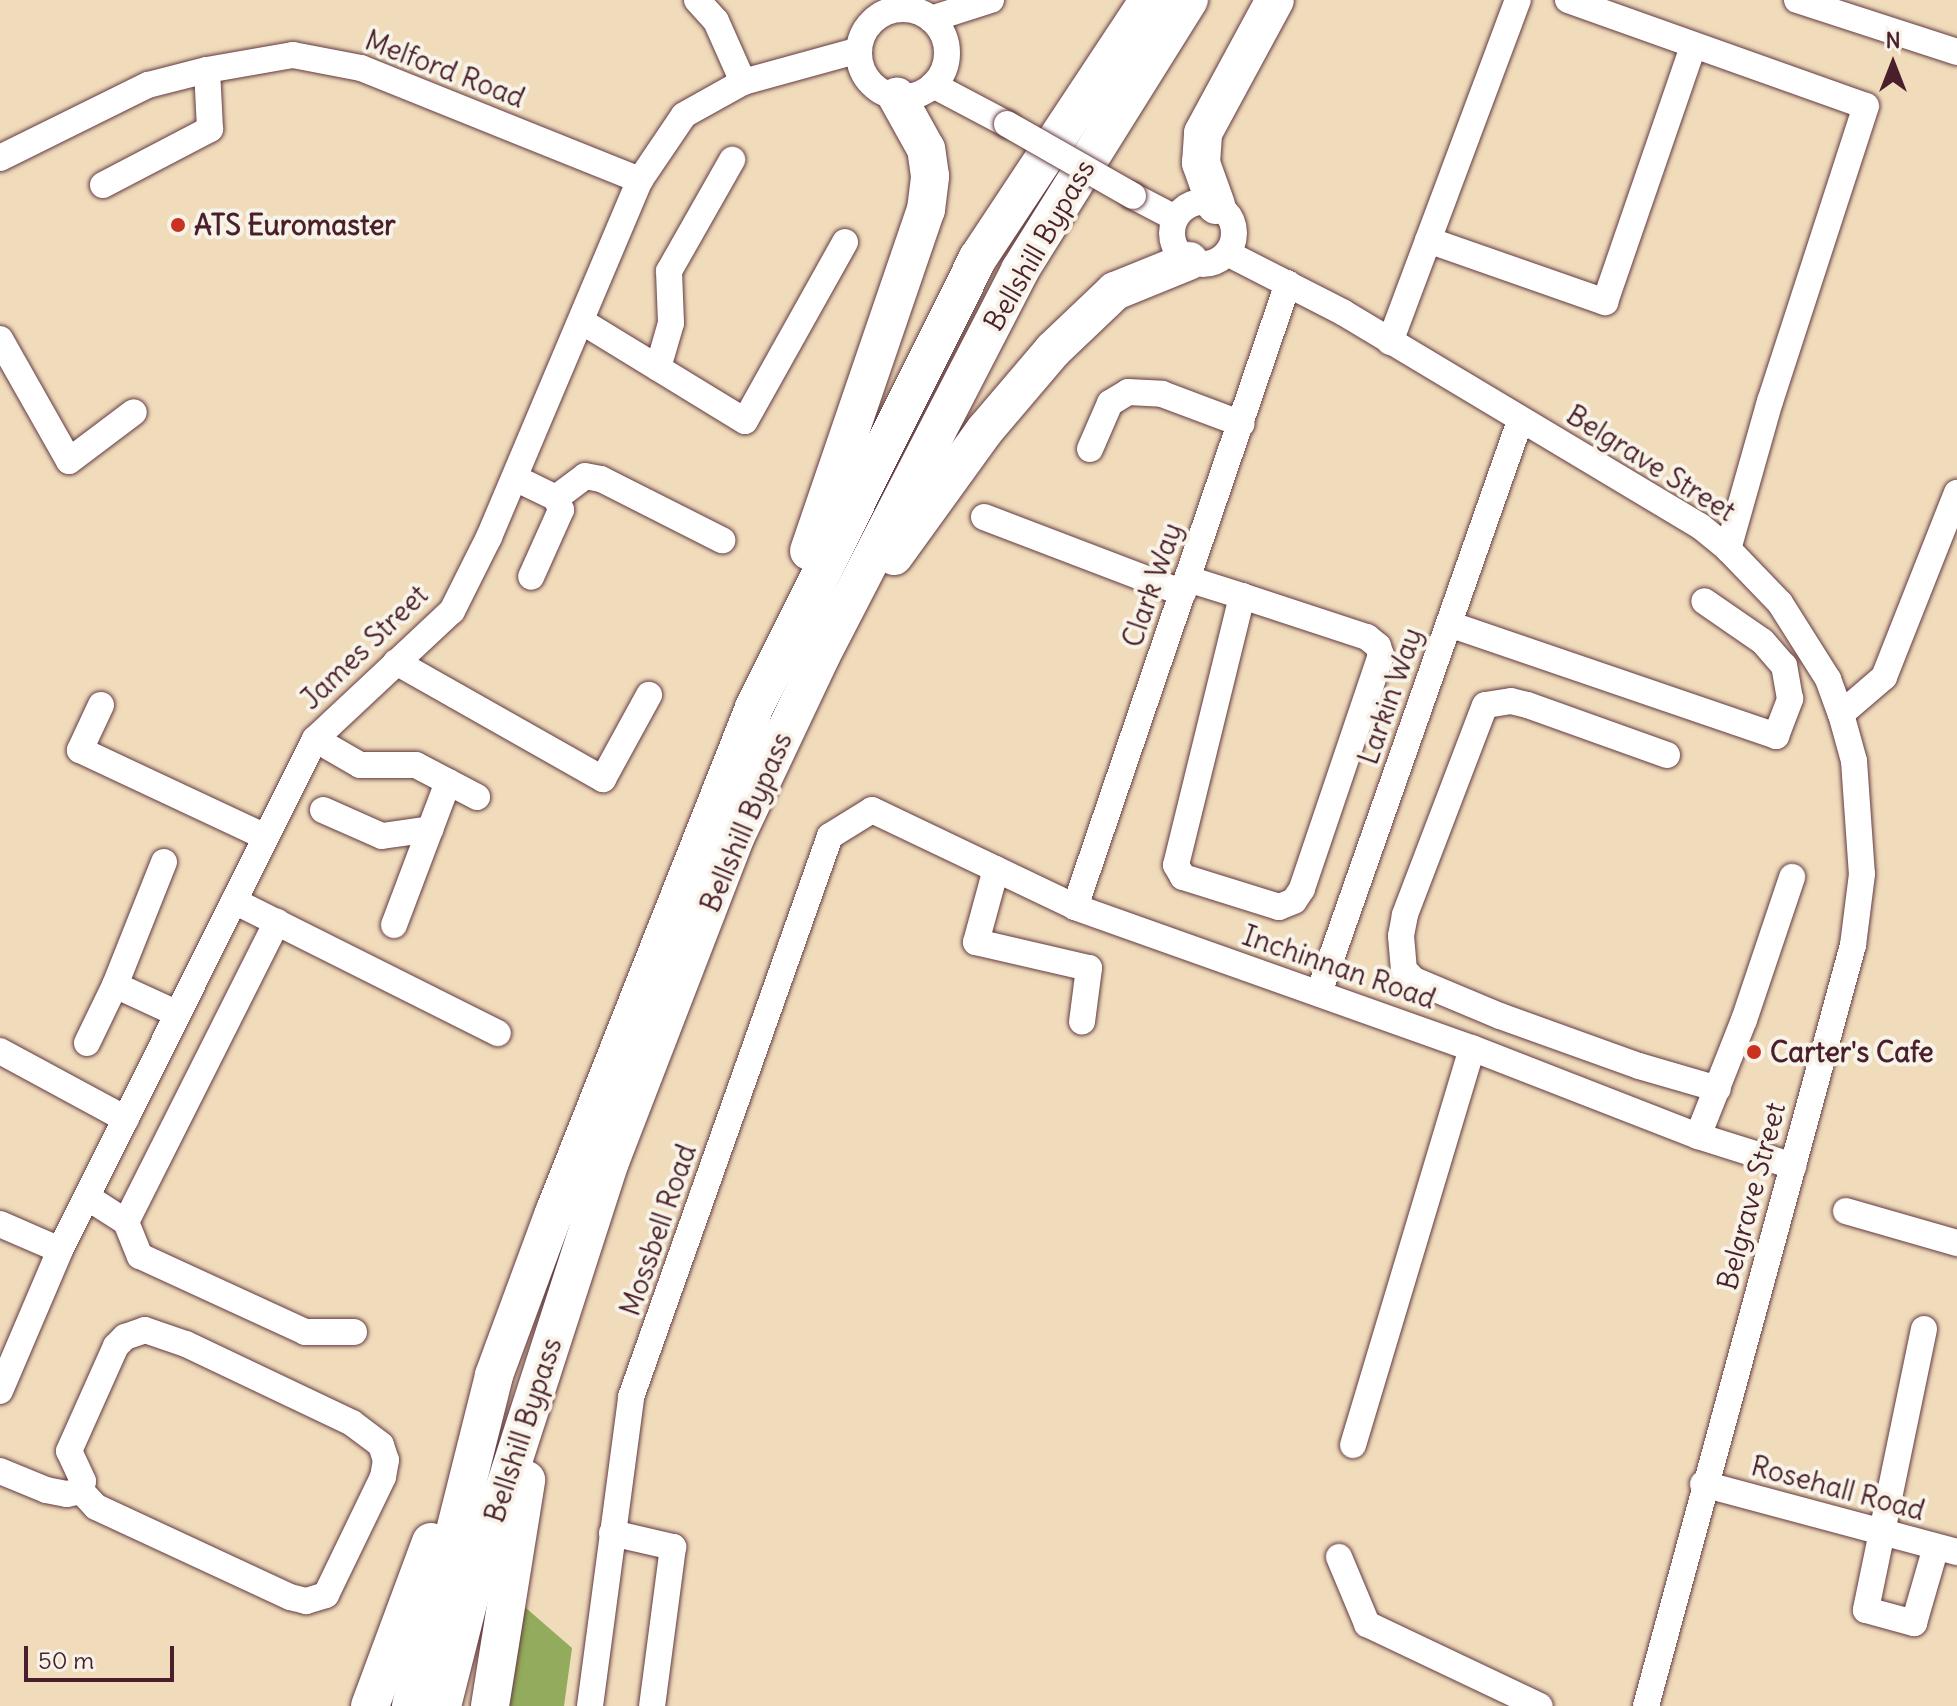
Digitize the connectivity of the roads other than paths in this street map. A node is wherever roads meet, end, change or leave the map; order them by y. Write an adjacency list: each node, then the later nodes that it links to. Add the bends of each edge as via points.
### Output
1 (697, 0): 14 (street, via 716,21)
2 (991, 0): 9 (street)
3 (1189, 0): 47 (highway, Bellshill Bypass, via 1020,270)
4 (1275, 0): 21 (highway, via 1203,133 1201,163)
5 (1518, 0): 23 (street)
6 (1568, 0): 10 (street)
7 (1797, 0): 12 (street)
8 (1142, 8): 51 (highway, Bellshill Bypass, via 978,258)
9 (931, 19): 11 (street, via 902,9 884,13 871,22); 15 (street, via 947,52)
10 (1693, 47): 23 (street, via 1605,302); 41 (street, via 1866,106)
11 (859, 50): 14 (street, James Street); 16 (street, via 866,78)
12 (1957, 52)
13 (207, 70): 17 (street, Melford Road, via 148,85); 19 (street, Melford Road, via 293,55 361,68); 20 (street, via 210,129)
14 (743, 82): 19 (street, James Street, via 684,115)
15 (933, 85): 16 (street); 22 (street, bridge)
16 (897, 97): 51 (highway, via 926,149 926,210)
17 (0, 158)
18 (732, 160): 31 (street, via 669,271 671,323)
19 (640, 180): 28 (street, James Street)
20 (103, 185)
21 (1216, 205): 22 (street, via 1189,205); 25 (street, via 1233,227)
22 (1175, 218): 26 (street, via 1174,247)
23 (1428, 240): 30 (street)
24 (845, 242): 31 (street, via 745,421)
25 (1227, 253): 26 (street, via 1209,264); 27 (street, Belgrave Street)
26 (1189, 261): 47 (highway, via 1115,291 1053,350 985,430)
27 (1288, 283): 30 (street, Belgrave Street); 34 (street, Clark Way)
28 (581, 321): 31 (street); 36 (street, James Street)
29 (0, 339): 32 (street, via 69,461)
30 (1390, 342): 33 (street, Belgrave Street)
31 (658, 368)
32 (134, 412)
33 (1520, 421): 41 (street, Belgrave Street, via 1700,526); 46 (street, Larkin Way)
34 (1242, 424): 35 (street, via 1162,394 1128,392 1110,403); 43 (street, Clark Way)
35 (1090, 449)
36 (515, 478): 38 (street); 48 (street, James Street, via 452,611)
37 (1957, 493): 52 (street, via 1884,677)
38 (556, 498): 40 (street, via 585,476 601,479); 42 (street, via 559,517)
39 (984, 517): 43 (street)
40 (722, 540)
41 (1728, 549): 52 (street, Belgrave Street, via 1780,603 1828,679)
42 (531, 577)
43 (1186, 586): 44 (street); 65 (street, Clark Way)
44 (1242, 596): 44 (street, via 1367,637 1381,655 1302,889 1294,901 1279,907 1183,877 1176,865)
45 (1704, 601): 46 (street, via 1762,641 1784,666 1790,699 1776,736)
46 (1449, 624): 69 (street, Larkin Way)
47 (821, 656): 88 (highway, Bellshill Bypass, via 735,838 610,1162)
48 (396, 662): 49 (street, via 603,779); 53 (street, James Street)
49 (649, 695)
50 (101, 705): 60 (street, via 80,750)
51 (754, 708): 89 (highway, Bellshill Bypass)
52 (1841, 714): 79 (street, Belgrave Street, via 1854,761 1862,874 1853,945)
53 (315, 739): 55 (street, via 360,765 416,765); 60 (street, James Street)
54 (1667, 755): 76 (street, via 1527,705 1485,705 1405,915 1404,970 1414,980 1500,1016)
55 (448, 782): 56 (street); 59 (street)
56 (477, 797)
57 (323, 810): 59 (street, via 382,836)
58 (872, 810): 62 (street, Inchinnan Road); 95 (street, Mossbell Road, via 830,836 631,1397)
59 (431, 829): 67 (street)
60 (266, 837): 64 (street, James Street)
61 (164, 862): 68 (street)
62 (996, 869): 65 (street, Inchinnan Road); 71 (street, via 976,942 1089,968)
63 (1792, 877): 76 (street)
64 (234, 901): 66 (street); 70 (street, James Street)
65 (1075, 907): 69 (street, Inchinnan Road)
66 (277, 922): 72 (street); 82 (street)
67 (394, 925)
68 (115, 985): 70 (street); 73 (street)
69 (1319, 993): 74 (street, Inchinnan Road)
70 (178, 1014): 77 (street, James Street)
71 (1082, 1022)
72 (498, 1033)
73 (87, 1043)
74 (1472, 1048): 78 (street, Inchinnan Road); 91 (street)
75 (0, 1051): 77 (street)
76 (1718, 1089): 78 (street)
77 (126, 1119): 80 (street, James Street)
78 (1698, 1136): 79 (street, Inchinnan Road)
79 (1793, 1166): 93 (street, Belgrave Street)
80 (87, 1197): 82 (street); 85 (street, James Street)
81 (1846, 1211): 84 (street)
82 (126, 1222): 87 (street, via 140,1256 305,1332)
83 (0, 1224): 85 (street)
84 (1957, 1243)
85 (60, 1250): 90 (street, James Street)
86 (1924, 1329): 96 (street)
87 (354, 1332)
88 (547, 1355): 101 (highway, Bellshill Bypass, via 470,1595); 102 (highway)
89 (494, 1375): 99 (highway); 100 (highway, Bellshill Bypass)
90 (3, 1379)
91 (1353, 1445)
92 (0, 1471): 94 (street, via 46,1490)
93 (1703, 1484): 96 (street, Rosehall Road); 106 (street, Belgrave Street)
94 (81, 1491): 94 (street, via 83,1481 69,1451 116,1346 135,1331 186,1344 352,1423 381,1445 386,1460 372,1506 332,1586 326,1595 306,1601 117,1518)
95 (612, 1533): 103 (street, Mossbell Road); 104 (street, via 673,1547)
96 (1881, 1533): 97 (street, Rosehall Road); 97 (street, via 1866,1610 1914,1623)
97 (1946, 1550)
98 (1339, 1557): 105 (street, via 1367,1624)
99 (370, 1706)
100 (411, 1706)
101 (442, 1706)
102 (490, 1706)
103 (590, 1706)
104 (652, 1706)
105 (1540, 1706)
106 (1646, 1706)

